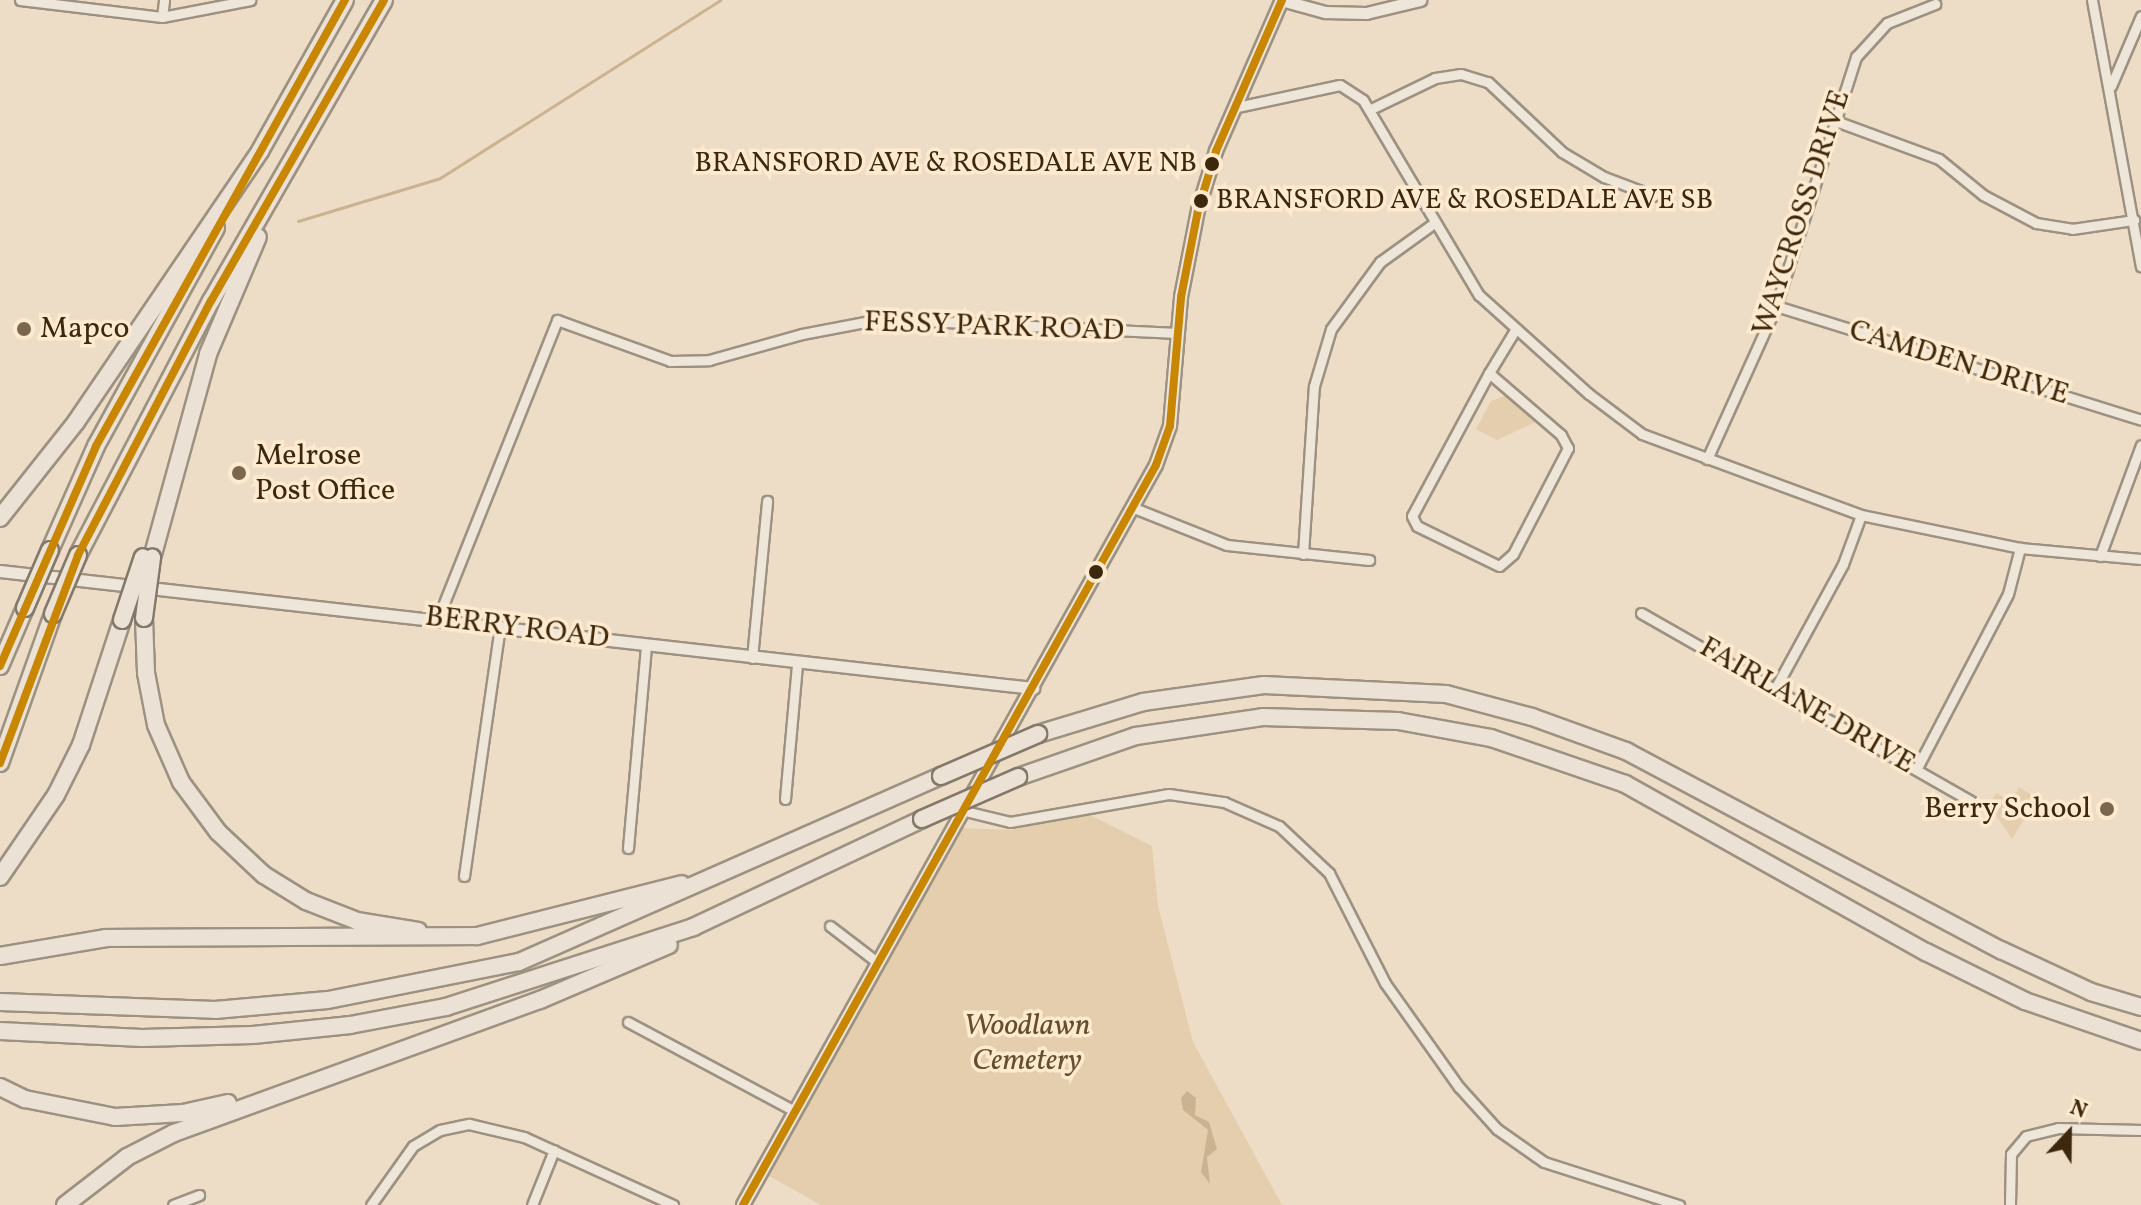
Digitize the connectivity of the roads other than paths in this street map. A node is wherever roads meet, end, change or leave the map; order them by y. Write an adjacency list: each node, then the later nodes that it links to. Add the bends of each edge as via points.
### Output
1 (20, 0): 11 (street)
2 (164, 0): 11 (street)
3 (250, 0): 11 (street)
4 (345, 0): 16 (highway)
5 (384, 0): 17 (highway)
6 (1281, 0): 7 (street, via 1325,12 1366,13); 13 (main road)
7 (1420, 0)
8 (2092, 0): 12 (street)
9 (1935, 4): 15 (street, WAYCROSS DRIVE, via 1907,11 1868,39)
10 (2141, 16): 12 (street)
11 (162, 17)
12 (2111, 86): 19 (street)
13 (1237, 107): 14 (street, via 1340,85); 24 (main road, via 1198,210)
14 (1371, 109): 18 (street, via 1435,78 1461,74 1488,82 1562,152 1604,177); 20 (street)
15 (1833, 120): 19 (street, via 1939,159 1983,195 2036,223 2072,229); 22 (street, WAYCROSS DRIVE)
16 (253, 160): 32 (highway, via 76,422); 46 (highway, bridge, via 96,446)
17 (291, 163): 36 (highway, via 208,354); 49 (highway, bridge, via 184,349 78,555)
18 (1654, 196)
19 (2134, 220): 21 (street)
20 (1434, 223): 23 (street, via 1474,289); 34 (street, via 1380,262 1331,329 1314,386)
21 (2141, 267)
22 (1776, 306): 26 (street, CAMDEN DRIVE); 28 (street, WAYCROSS DRIVE)
23 (1515, 330): 25 (street); 28 (street, via 1631,428)
24 (1178, 333): 30 (main road, via 1169,430); 41 (street, FESSY PARK ROAD, via 881,319 709,360 670,361 557,320)
25 (1489, 373): 25 (street, via 1412,516 1417,526 1499,566 1513,554 1569,451 1561,435)
26 (2141, 420)
27 (2141, 445): 35 (street)
28 (1707, 459): 31 (street)
29 (767, 501): 44 (street)
30 (1134, 508): 34 (street, via 1227,545); 48 (main road)
31 (1861, 515): 33 (street); 47 (street, via 1843,564)
32 (0, 518)
33 (2020, 548): 35 (street); 50 (street, via 2008,594)
34 (1303, 554): 38 (street)
35 (2100, 556): 37 (street)
36 (147, 558): 57 (highway, bridge, via 81,745 56,795); 60 (highway, bridge, via 148,692 170,760 192,800 241,856 316,905 396,929)
37 (2141, 559)
38 (1369, 560)
39 (0, 571): 41 (street, BERRY ROAD)
40 (1641, 613): 47 (street, FAIRLANE DRIVE)
41 (438, 618): 42 (street, BERRY ROAD)
42 (500, 626): 43 (street, BERRY ROAD); 56 (street)
43 (646, 645): 44 (street, BERRY ROAD); 54 (street)
44 (752, 658): 45 (street, BERRY ROAD)
45 (797, 664): 48 (street, BERRY ROAD); 51 (street)
46 (0, 666)
47 (1776, 687): 50 (street, FAIRLANE DRIVE)
48 (1033, 688): 53 (main road)
49 (0, 763)
50 (1917, 768): 52 (street, FAIRLANE DRIVE)
51 (785, 799)
52 (1971, 801)
53 (965, 811): 62 (main road); 80 (street, via 1010,822 1169,794 1224,802 1279,826 1329,873 1385,983 1459,1087 1497,1129 1544,1162)
54 (628, 848)
55 (738, 869): 60 (highway); 63 (highway, via 519,962 328,1000 215,1010); 64 (highway, bridge, via 1038,734 1143,702 1264,685 1446,694 1532,717 1626,751 2001,950 2091,992)
56 (464, 876)
57 (0, 877)
58 (830, 926): 62 (street)
59 (693, 927): 66 (highway, via 509,991 404,1016 287,1033 142,1038); 67 (highway, bridge, via 1018,777 1136,736 1263,717 1398,721 1491,738 1556,757 1659,801 1926,952 2025,1001); 69 (highway, via 670,945 569,989)
60 (487, 932): 61 (highway, via 428,940 75,941)
61 (0, 956)
62 (877, 962): 70 (main road)
63 (0, 1002)
64 (2141, 1007)
65 (628, 1022): 70 (street)
66 (0, 1031)
67 (2141, 1043)
68 (0, 1087): 69 (highway, via 25,1099 89,1114 158,1116)
69 (281, 1091): 74 (highway, via 156,1141)
70 (793, 1110): 79 (main road)
71 (2141, 1130): 81 (street, via 2058,1128 2026,1136 2011,1154)
72 (554, 1150): 76 (street, via 498,1128 447,1127 402,1156); 77 (street); 78 (street)
73 (199, 1195): 75 (street)
74 (65, 1205)
75 (173, 1205)
76 (371, 1205)
77 (532, 1205)
78 (673, 1205)
79 (743, 1205)
80 (1679, 1205)
81 (2010, 1205)

